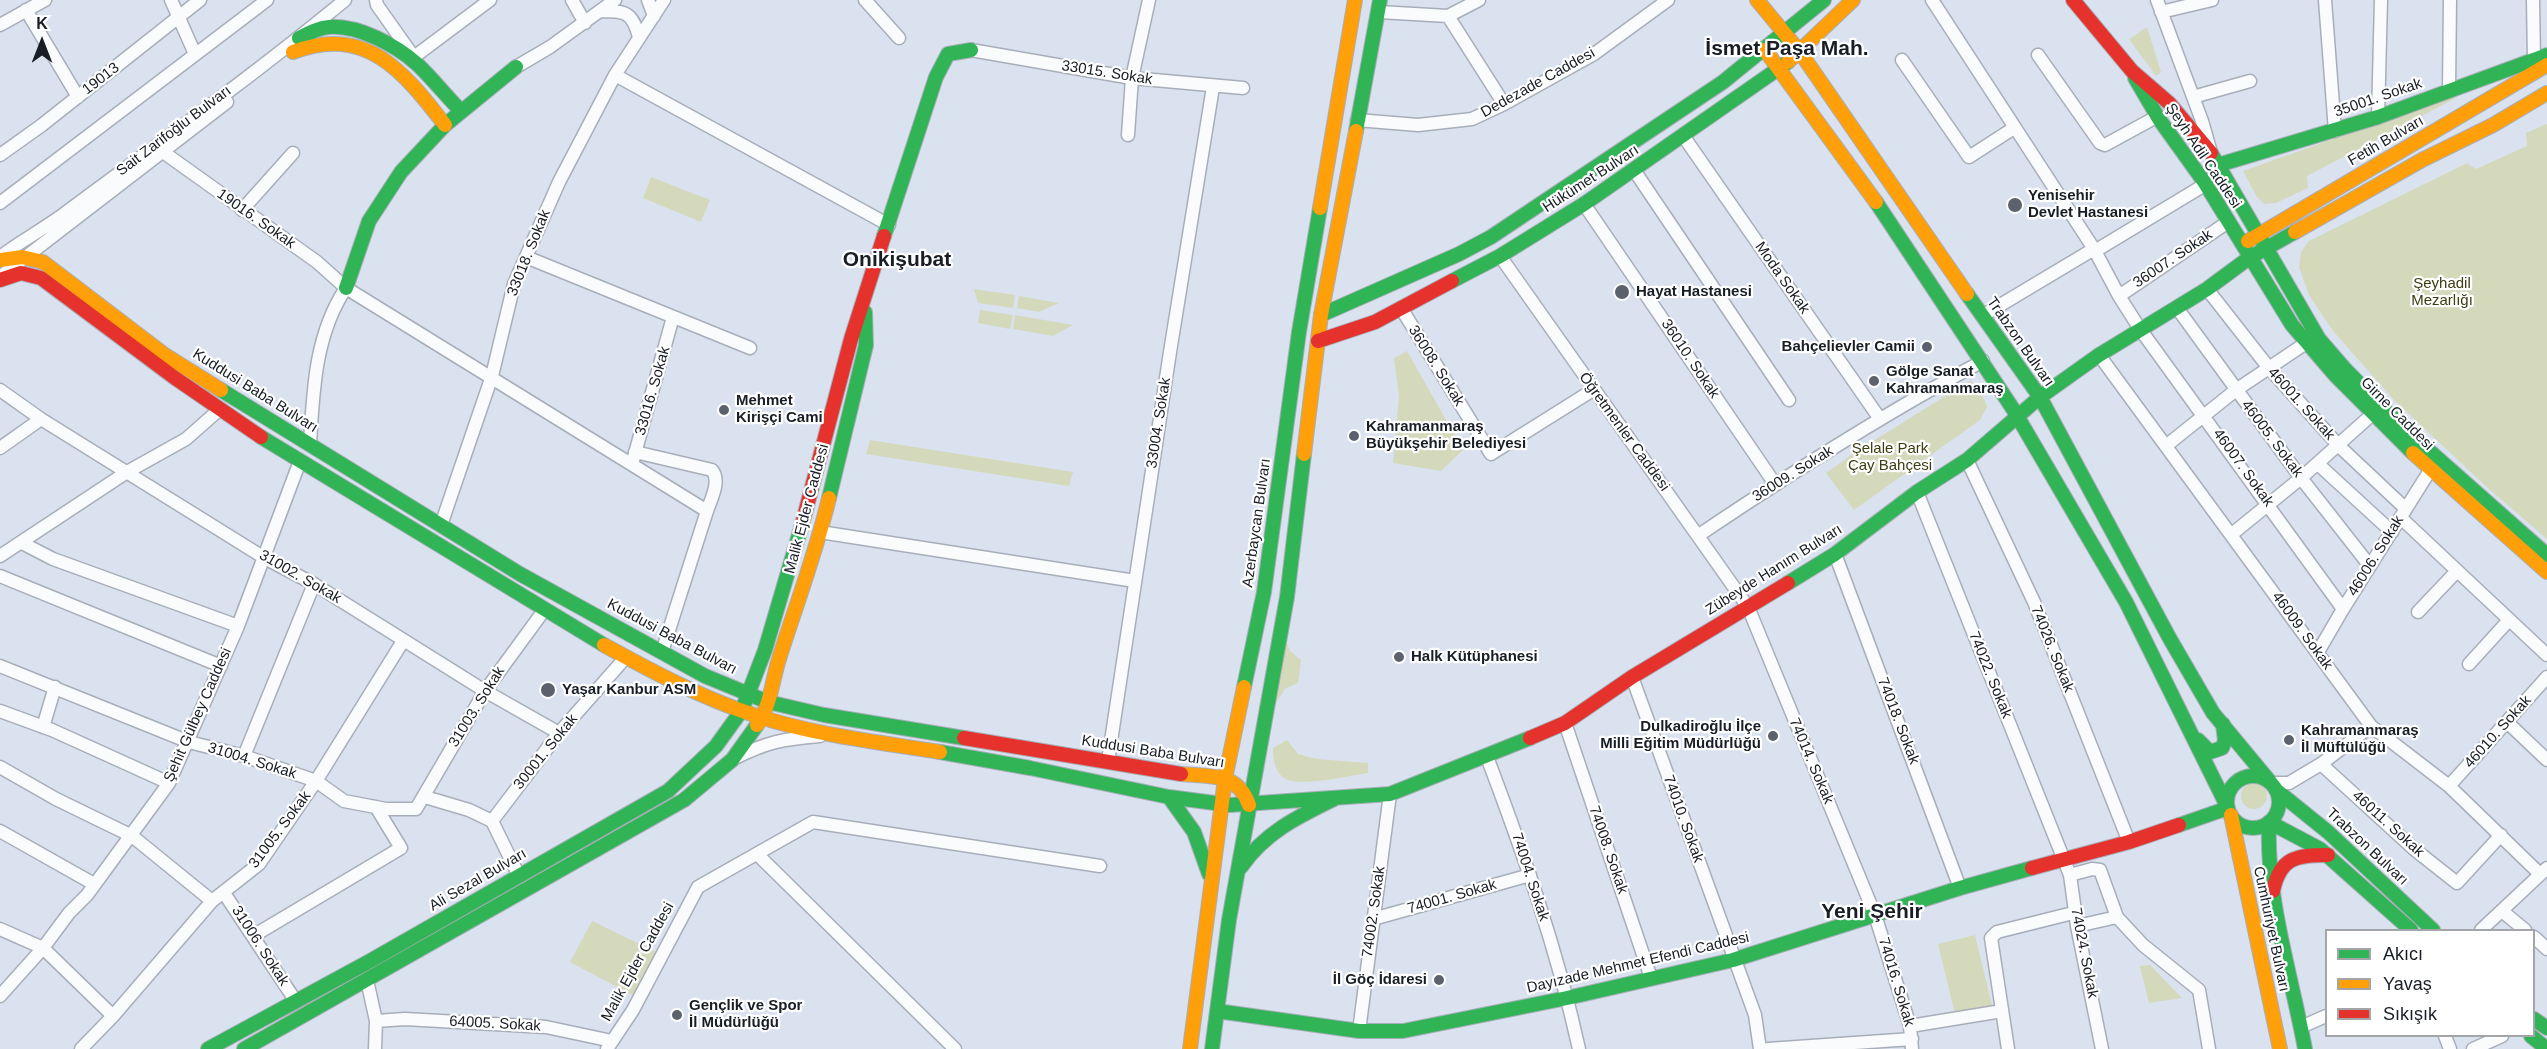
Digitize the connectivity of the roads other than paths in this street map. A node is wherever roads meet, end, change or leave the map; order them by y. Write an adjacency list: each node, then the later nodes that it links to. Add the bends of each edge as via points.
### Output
1 (45, 0): 29 (street)
2 (171, 0): 33 (street)
3 (200, 0): 33 (street, 19013)
4 (267, 0): 44 (street)
5 (345, 0): 38 (street, Sait Zarifoğlu Bulvarı)
6 (376, 0): 46 (street)
7 (490, 0): 46 (street)
8 (572, 0): 34 (street)
9 (615, 0): 30 (street)
10 (648, 0): 31 (street)
11 (664, 0): 31 (street, 33018. Sokak)
12 (865, 0): 39 (street)
13 (1149, 0): 53 (street)
14 (1355, 0): 190 (main road, Azerbaycan Bulvarı, via 1299,332 1264,592)
15 (1479, 0): 32 (street)
16 (1668, 0): 62 (street, Dedezade Caddesi, via 1594,54)
17 (1757, 0): 36 (main road, Trabzon Bulvarı)
18 (1824, 0): 36 (main road, Hükümet Bulvarı)
19 (1853, 0): 43 (main road, Hükümet Bulvarı)
20 (1932, 0): 68 (street, 46007. Sokak)
21 (2073, 0): 51 (main road, Şeyh Adil Caddesi)
22 (2212, 0): 28 (street)
23 (2325, 0): 69 (street)
24 (2381, 0): 65 (street)
25 (2450, 0): 58 (street)
26 (2533, 0): 48 (street)
27 (1380, 6): 32 (street); 66 (main road)
28 (2159, 6): 60 (street)
29 (26, 10): 35 (street); 59 (street)
30 (600, 11): 34 (street); 37 (street, via 628,14)
31 (654, 16): 37 (street, 33018. Sokak)
32 (1448, 16): 62 (street)
33 (179, 17): 44 (street); 59 (street, 19013)
34 (585, 23): 49 (street)
35 (0, 25)
36 (1786, 33): 40 (main road, Hükümet Bulvarı); 43 (main road, Trabzon Bulvarı)
37 (639, 37): 52 (street, 33018. Sokak)
38 (299, 38): 46 (main road, via 335,27 382,42); 89 (street, Sait Zarifoğlu Bulvarı)
39 (899, 38)
40 (1765, 50): 50 (main road); 97 (main road, Hükümet Bulvarı, via 1491,237)
41 (971, 51): 53 (street, 33015. Sokak); 82 (main road, Malik Ejder Caddesi, via 948,54 936,76)
42 (293, 52): 67 (main road, via 334,42 357,48 385,62 414,85); 72 (street, Sait Zarifoğlu Bulvarı)
43 (1800, 52): 50 (main road, Hükümet Bulvarı); 98 (main road, Trabzon Bulvarı)
44 (195, 54): 78 (street)
45 (2038, 55): 64 (street, via 2100,143 2105,145)
46 (415, 60): 63 (main road)
47 (1902, 60): 68 (street, via 1969,157)
48 (2543, 60): 54 (main road, Fetih Bulvarı); 58 (main road, 35001. Sokak)
49 (516, 67): 63 (main road)
50 (1778, 69): 71 (main road, Hükümet Bulvarı); 105 (main road, via 1886,215)
51 (2132, 71): 64 (main road, Şeyh Adil Caddesi); 75 (main road, Şeyh Adil Caddesi, via 2169,103)
52 (615, 75): 82 (street); 88 (street, 33018. Sokak, via 559,182)
53 (1132, 78): 56 (street, 33015. Sokak); 70 (street)
54 (2524, 79): 61 (main road, via 2517,88 2518,95 2528,102); 83 (main road, Fetih Bulvarı)
55 (2250, 81): 60 (street)
56 (1213, 87): 57 (street, 33015. Sokak); 149 (street, 33004. Sokak)
57 (1243, 88)
58 (2449, 90): 65 (main road, 35001. Sokak)
59 (78, 97): 74 (street, 19013)
60 (2193, 97): 75 (street)
61 (2541, 97): 83 (main road)
62 (1504, 104): 66 (street, Dedezade Caddesi, via 1472,119 1418,125)
63 (461, 111): 67 (main road)
64 (2158, 116): 77 (main road, Şeyh Adil Caddesi)
65 (2378, 117): 69 (main road, 35001. Sokak)
66 (1357, 120): 97 (main road)
67 (445, 125): 91 (main road, via 401,172 369,221)
68 (2014, 128): 84 (street, 46007. Sokak)
69 (2335, 131): 75 (main road, 35001. Sokak)
70 (1128, 135)
71 (1684, 136): 76 (main road, Hükümet Bulvarı); 118 (street, Moda Sokak)
72 (163, 152): 80 (street, 19016. Sokak); 87 (street, Sait Zarifoğlu Bulvarı)
73 (293, 153): 80 (street)
74 (0, 155)
75 (2215, 159): 83 (main road, Şeyh Adil Caddesi)
76 (1634, 170): 79 (main road, Hükümet Bulvarı); 112 (street)
77 (2206, 184): 81 (main road, Şeyh Adil Caddesi); 84 (street)
78 (0, 203)
79 (1584, 204): 86 (main road, Hükümet Bulvarı); 130 (street, 36010. Sokak)
80 (242, 210): 91 (street, 19016. Sokak, via 317,262)
81 (2228, 222): 85 (main road, Şeyh Adil Caddesi); 93 (street, 36007. Sokak)
82 (889, 225): 94 (main road, Malik Ejder Caddesi)
83 (2261, 242): 85 (main road, Zübeyde Hanım Bulvarı); 114 (main road, Girne Caddesi, via 2319,339)
84 (2095, 250): 93 (street, 46007. Sokak); 98 (street)
85 (2245, 252): 92 (main road, Zübeyde Hanım Bulvarı); 102 (main road, Girne Caddesi)
86 (1500, 256): 95 (main road, Hükümet Bulvarı); 109 (street, Öğretmenler Caddesi)
87 (27, 257): 89 (main road); 90 (street, Sait Zarifoğlu Bulvarı); 119 (main road, Kuddusi Baba Bulvarı, via 43,262 165,355)
88 (526, 257): 99 (street); 107 (street, 33018. Sokak, via 514,284)
89 (0, 258)
90 (0, 278): 113 (main road, Kuddusi Baba Bulvarı, via 33,273)
91 (346, 288): 107 (street, 19016. Sokak); 119 (street, via 333,307 320,351)
92 (2207, 289): 96 (main road, Zübeyde Hanım Bulvarı); 106 (street, 46001. Sokak)
93 (2118, 296): 100 (street, 46007. Sokak)
94 (864, 303): 136 (main road, Malik Ejder Caddesi, via 866,345); 169 (main road, Malik Ejder Caddesi, via 793,560)
95 (1401, 308): 101 (main road, Hükümet Bulvarı, via 1375,322); 109 (street, 36008. Sokak, via 1491,454)
96 (2177, 308): 100 (main road, Zübeyde Hanım Bulvarı); 110 (street, 46005. Sokak)
97 (1321, 315): 101 (main road)
98 (1982, 316): 111 (main road, Trabzon Bulvarı)
99 (673, 317): 103 (street); 123 (street, 33016. Sokak)
100 (2140, 329): 104 (main road, Zübeyde Hanım Bulvarı); 115 (street, 46007. Sokak)
101 (1318, 341): 200 (main road, via 1287,592)
102 (2306, 343): 106 (street); 114 (main road, Girne Caddesi)
103 (750, 348)
104 (2099, 355): 111 (main road, Zübeyde Hanım Bulvarı); 120 (street, 46009. Sokak)
105 (1983, 361): 116 (main road); 118 (street, 36009. Sokak)
106 (2269, 368): 110 (street); 121 (street, 46001. Sokak)
107 (492, 376): 123 (street, 19016. Sokak); 135 (street, 33018. Sokak)
108 (0, 390): 117 (street, 31002. Sokak)
109 (1593, 390): 139 (street, Öğretmenler Caddesi)
110 (2236, 390): 115 (street); 129 (street, 46005. Sokak)
111 (2040, 398): 116 (main road, Zübeyde Hanım Bulvarı); 176 (main road, Trabzon Bulvarı, via 2170,639)
112 (1789, 400)
113 (220, 410): 125 (main road, Kuddusi Baba Bulvarı); 128 (street, via 186,439)
114 (2376, 411): 121 (street); 127 (main road, Girne Caddesi)
115 (2204, 415): 120 (street); 132 (street, 46007. Sokak)
116 (2017, 418): 124 (main road, Zübeyde Hanım Bulvarı); 181 (main road, via 2126,603)
117 (41, 419): 122 (street); 128 (street, 31002. Sokak)
118 (1880, 419): 130 (street, 36009. Sokak)
119 (310, 445): 135 (main road, Kuddusi Baba Bulvarı)
120 (2167, 445): 138 (street, 46009. Sokak)
121 (2339, 446): 126 (street); 134 (street, 46001. Sokak)
122 (0, 448)
123 (634, 458): 133 (street, 19016. Sokak); 133 (street, via 712,470 716,481)
124 (1967, 460): 131 (main road, Zübeyde Hanım Bulvarı); 209 (street, 74026. Sokak, via 2034,602)
125 (300, 461): 144 (street, Şehit Gülbey Caddesi); 152 (main road, Kuddusi Baba Bulvarı)
126 (2318, 464): 129 (street); 137 (street)
127 (2434, 465): 134 (street, 46006. Sokak); 142 (main road, Girne Caddesi); 147 (main road, Girne Caddesi)
128 (127, 472): 140 (street); 144 (street, 31002. Sokak)
129 (2301, 478): 132 (street); 145 (street, 46005. Sokak)
130 (1775, 484): 139 (street, 36009. Sokak)
131 (1917, 492): 141 (main road, Zübeyde Hanım Bulvarı); 212 (street, 74022. Sokak)
132 (2269, 504): 138 (street); 153 (street, 46007. Sokak)
133 (707, 511): 158 (street)
134 (2403, 513): 137 (street, 46006. Sokak); 146 (street, 46001. Sokak)
135 (441, 525): 158 (main road, Kuddusi Baba Bulvarı)
136 (820, 532): 149 (street); 170 (main road, Malik Ejder Caddesi)
137 (2392, 532): 145 (street, 46006. Sokak)
138 (2232, 534): 159 (street, 46009. Sokak)
139 (1699, 535): 151 (street, Öğretmenler Caddesi)
140 (22, 543): 143 (street); 156 (street, via 53,559)
141 (1835, 554): 151 (main road, Zübeyde Hanım Bulvarı); 221 (street, 74018. Sokak)
142 (2547, 555)
143 (0, 556)
144 (263, 557): 150 (street, 31002. Sokak); 156 (street, Şehit Gülbey Caddesi)
145 (2370, 566): 153 (street, 46006. Sokak)
146 (2457, 571): 154 (street); 155 (street, 46001. Sokak)
147 (2547, 572)
148 (0, 576): 164 (street)
149 (1135, 581): 187 (street, 33004. Sokak)
150 (314, 584): 157 (street, 31002. Sokak); 183 (street)
151 (1748, 607): 165 (main road, Zübeyde Hanım Bulvarı); 227 (street, 74014. Sokak)
152 (545, 609): 161 (main road, Kuddusi Baba Bulvarı); 168 (street, 31003. Sokak)
153 (2343, 609): 159 (street, 46006. Sokak)
154 (2418, 612)
155 (2509, 620): 160 (street, 46001. Sokak); 162 (street)
156 (238, 626): 164 (street, Şehit Gülbey Caddesi)
157 (403, 640): 168 (street, 31002. Sokak); 191 (street, 31005. Sokak)
158 (662, 652): 169 (main road, Kuddusi Baba Bulvarı)
159 (2318, 652): 177 (street, 46009. Sokak)
160 (2547, 655)
161 (626, 657): 171 (main road, Kuddusi Baba Bulvarı); 179 (street, 30001. Sokak)
162 (2469, 664)
163 (0, 666): 167 (street, 31004. Sokak)
164 (220, 666): 182 (street, Şehit Gülbey Caddesi)
165 (1632, 677): 175 (main road, Zübeyde Hanım Bulvarı); 238 (street, 74010. Sokak)
166 (2547, 677): 174 (street, 46010. Sokak)
167 (55, 687): 178 (street); 182 (street, 31004. Sokak)
168 (484, 691): 179 (street, 31002. Sokak); 196 (street, 31003. Sokak)
169 (748, 694): 170 (main road, Kuddusi Baba Bulvarı); 171 (main road, Malik Ejder Caddesi)
170 (768, 702): 173 (main road, Malik Ejder Caddesi); 187 (main road, Kuddusi Baba Bulvarı, via 824,715)
171 (742, 710): 173 (main road, Kuddusi Baba Bulvarı); 218 (main road, Ali Sezal Bulvarı, via 716,746 668,791)
172 (0, 711): 178 (street)
173 (761, 719): 180 (main road, Kuddusi Baba Bulvarı); 185 (main road)
174 (2507, 722): 186 (street); 194 (street, 46010. Sokak)
175 (1565, 723): 184 (main road, Zübeyde Hanım Bulvarı); 239 (street, 74008. Sokak)
176 (2223, 724): 181 (main road, via 2225,741 2216,751 2204,748); 193 (main road, Trabzon Bulvarı)
177 (2371, 726): 188 (street); 194 (street, 46009. Sokak)
178 (43, 727): 192 (street)
179 (559, 734): 204 (street, 30001. Sokak)
180 (841, 734): 185 (street, via 783,739); 197 (main road, Kuddusi Baba Bulvarı)
181 (2193, 735): 203 (main road)
182 (189, 742): 183 (street, 31004. Sokak); 192 (street, Şehit Gülbey Caddesi)
183 (244, 756): 191 (street, 31004. Sokak)
184 (1487, 757): 195 (main road, Zübeyde Hanım Bulvarı); 216 (street, 74004. Sokak)
185 (732, 759): 240 (main road, via 684,800)
186 (2547, 760)
187 (1108, 761): 190 (main road, Kuddusi Baba Bulvarı)
188 (2321, 764): 193 (street, via 2289,783); 207 (street, 46011. Sokak, via 2457,883)
189 (0, 767): 208 (street, 31006. Sokak)
190 (1225, 779): 199 (main road, Azerbaycan Bulvarı); 200 (main road, Kuddusi Baba Bulvarı, via 1239,785)
191 (316, 781): 201 (street, 31004. Sokak, via 344,801); 222 (street, 31005. Sokak, via 259,864)
192 (169, 783): 208 (street, Şehit Gülbey Caddesi)
193 (2273, 786): 203 (main road, via 2256,776 2240,779 2229,792); 205 (main road, via 2278,807); 233 (main road, Trabzon Bulvarı)
194 (2450, 786): 207 (street, 46009. Sokak)
195 (1390, 794): 198 (main road, Zübeyde Hanım Bulvarı); 229 (street, 74002. Sokak)
196 (425, 797): 202 (street, 31003. Sokak); 204 (street)
197 (1169, 797): 199 (main road, Kuddusi Baba Bulvarı); 219 (main road, via 1196,832)
198 (1336, 798): 200 (main road, Zübeyde Hanım Bulvarı); 215 (main road, via 1267,835 1252,848)
199 (1222, 803): 200 (main road, Kuddusi Baba Bulvarı); 219 (main road, Azerbaycan Bulvarı)
200 (1249, 805): 215 (main road)
201 (376, 807): 202 (street, 31004. Sokak); 236 (street, via 401,848)
202 (416, 810)
203 (2229, 812): 205 (main road, via 2244,826); 209 (main road, Dayızade Mehmet Efendi Caddesi); 268 (main road, Cumhuriyet Bulvarı)
204 (492, 821): 218 (street)
205 (2270, 822): 211 (main road, Trabzon Bulvarı); 223 (main road, Cumhuriyet Bulvarı, via 2267,867)
206 (0, 831): 220 (street)
207 (2501, 835): 214 (street, 46009. Sokak)
208 (132, 836): 220 (street, Şehit Gülbey Caddesi); 224 (street, 31006. Sokak)
209 (2129, 842): 212 (main road, Dayızade Mehmet Efendi Caddesi)
210 (757, 854): 213 (street, Malik Ejder Caddesi, via 813,822); 254 (street, Malik Ejder Caddesi, via 698,887 633,1010); 259 (street)
211 (2328, 855): 223 (main road, via 2291,859 2274,879); 232 (main road, Trabzon Bulvarı)
212 (2063, 858): 217 (street, 74024. Sokak); 221 (main road, Dayızade Mehmet Efendi Caddesi)
213 (1100, 866)
214 (2543, 871): 225 (street)
215 (1237, 874): 244 (main road)
216 (1530, 875): 229 (street, 74001. Sokak); 242 (street, 74004. Sokak)
217 (2070, 875): 226 (street, 74024. Sokak); 228 (street, via 2092,868 2100,870)
218 (519, 876): 243 (main road, Ali Sezal Bulvarı, via 370,962)
219 (1211, 883): 260 (main road, Azerbaycan Bulvarı)
220 (94, 884): 237 (street, Şehit Gülbey Caddesi)
221 (1960, 888): 227 (main road, Dayızade Mehmet Efendi Caddesi)
222 (224, 893): 224 (street, 31005. Sokak); 236 (street, 31006. Sokak)
223 (2272, 897): 249 (main road, Cumhuriyet Bulvarı)
224 (212, 901): 247 (street, 31005. Sokak)
225 (2502, 911): 234 (street); 235 (street)
226 (2077, 912): 230 (street, 74024. Sokak); 245 (street, via 1997,932 1991,938)
227 (1875, 915): 238 (main road, Dayızade Mehmet Efendi Caddesi); 252 (street, 74016. Sokak)
228 (2117, 917): 230 (street); 267 (street, via 2143,945 2199,990)
229 (1373, 919): 250 (street, 74002. Sokak)
230 (2077, 926): 266 (street, 74024. Sokak)
231 (0, 929): 237 (street)
232 (2410, 929)
233 (2432, 929)
234 (2482, 929)
235 (2524, 929)
236 (252, 936): 243 (street, 31006. Sokak)
237 (43, 948): 241 (street, Şehit Gülbey Caddesi); 247 (street)
238 (1733, 960): 239 (main road, Dayızade Mehmet Efendi Caddesi); 263 (street, 74010. Sokak, via 1755,1015)
239 (1651, 978): 242 (main road, Dayızade Mehmet Efendi Caddesi)
240 (367, 980): 248 (street); 257 (main road)
241 (0, 996)
242 (1568, 998): 250 (main road, Dayızade Mehmet Efendi Caddesi, via 1403,1031); 262 (street, 74004. Sokak)
243 (295, 1000): 256 (main road, Ali Sezal Bulvarı)
244 (1217, 1011): 250 (main road, Dayızade Mehmet Efendi Caddesi); 261 (main road)
245 (2002, 1011): 252 (street); 265 (street)
246 (2325, 1016): 249 (street)
247 (113, 1017): 255 (street, 31005. Sokak)
248 (376, 1021): 254 (street, 64005. Sokak, via 405,1019 546,1027); 258 (street)
249 (2301, 1027): 269 (main road, Cumhuriyet Bulvarı)
250 (1359, 1031)
251 (2533, 1037): 271 (main road)
252 (1912, 1038): 264 (street)
253 (2495, 1042): 270 (street)
254 (610, 1045)
255 (81, 1049)
256 (208, 1049)
257 (244, 1049)
258 (375, 1049)
259 (956, 1049)
260 (1190, 1049)
261 (1212, 1049)
262 (1579, 1049)
263 (1760, 1049)
264 (1768, 1049)
265 (2008, 1049)
266 (2102, 1049)
267 (2209, 1049)
268 (2280, 1049)
269 (2305, 1049)
270 (2473, 1049)
271 (2547, 1049)

